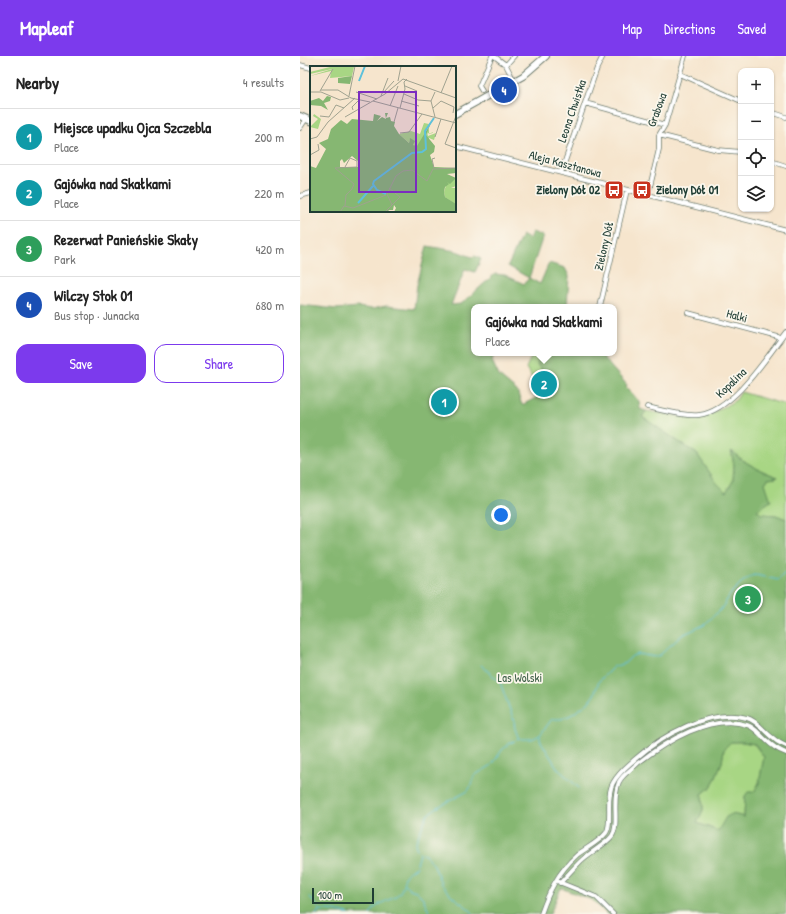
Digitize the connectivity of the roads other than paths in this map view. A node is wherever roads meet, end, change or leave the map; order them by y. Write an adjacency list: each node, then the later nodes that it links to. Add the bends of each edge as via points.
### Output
1 (493, 56): 7 (street); 11 (street, via 479,86)
2 (514, 56): 7 (street)
3 (546, 56): 10 (street)
4 (603, 56): 13 (street, Leona Chwistka)
5 (685, 56): 9 (street, Grabowa)
6 (300, 64): 8 (street)
7 (506, 65): 10 (street)
8 (310, 68)
9 (680, 74): 12 (street); 19 (street, Grabowa)
10 (514, 81): 14 (street)
11 (482, 91)
12 (738, 100)
13 (586, 103): 19 (street); 26 (street, Leona Chwistka)
14 (456, 112)
15 (774, 114): 17 (street)
16 (300, 116): 18 (street)
17 (786, 117)
18 (309, 120): 20 (street)
19 (665, 125): 21 (street, Grabowa)
20 (300, 128)
21 (659, 134): 23 (street, via 718,150); 29 (street, Grabowa, via 659,149)
22 (456, 146): 26 (street, Aleja Kasztanowa)
23 (738, 152)
24 (774, 162): 25 (street)
25 (786, 166)
26 (561, 173): 27 (street, Aleja Kasztanowa)
27 (627, 190): 29 (street, Aleja Kasztanowa); 32 (street, Zielony Dół)
28 (310, 193): 30 (street)
29 (648, 195): 31 (street, Aleja Kasztanowa)
30 (300, 196)
31 (786, 230)
32 (601, 304)
33 (688, 313): 35 (street, Halki)
34 (786, 332): 35 (street, Kopalina)
35 (781, 339): 36 (street, Kopalina, via 751,377 720,407 699,415)
36 (647, 407)
37 (786, 746): 39 (street, via 754,722 742,717 711,718 672,732 618,774 610,794 606,833 577,856)
38 (786, 753): 40 (street, via 772,745 749,725 740,723 712,724 676,738 646,757 620,780 614,801 615,828 611,837 584,858)
39 (554, 880): 40 (street); 41 (street)
40 (560, 883): 42 (street, via 596,897)
41 (541, 914)
42 (613, 914)

